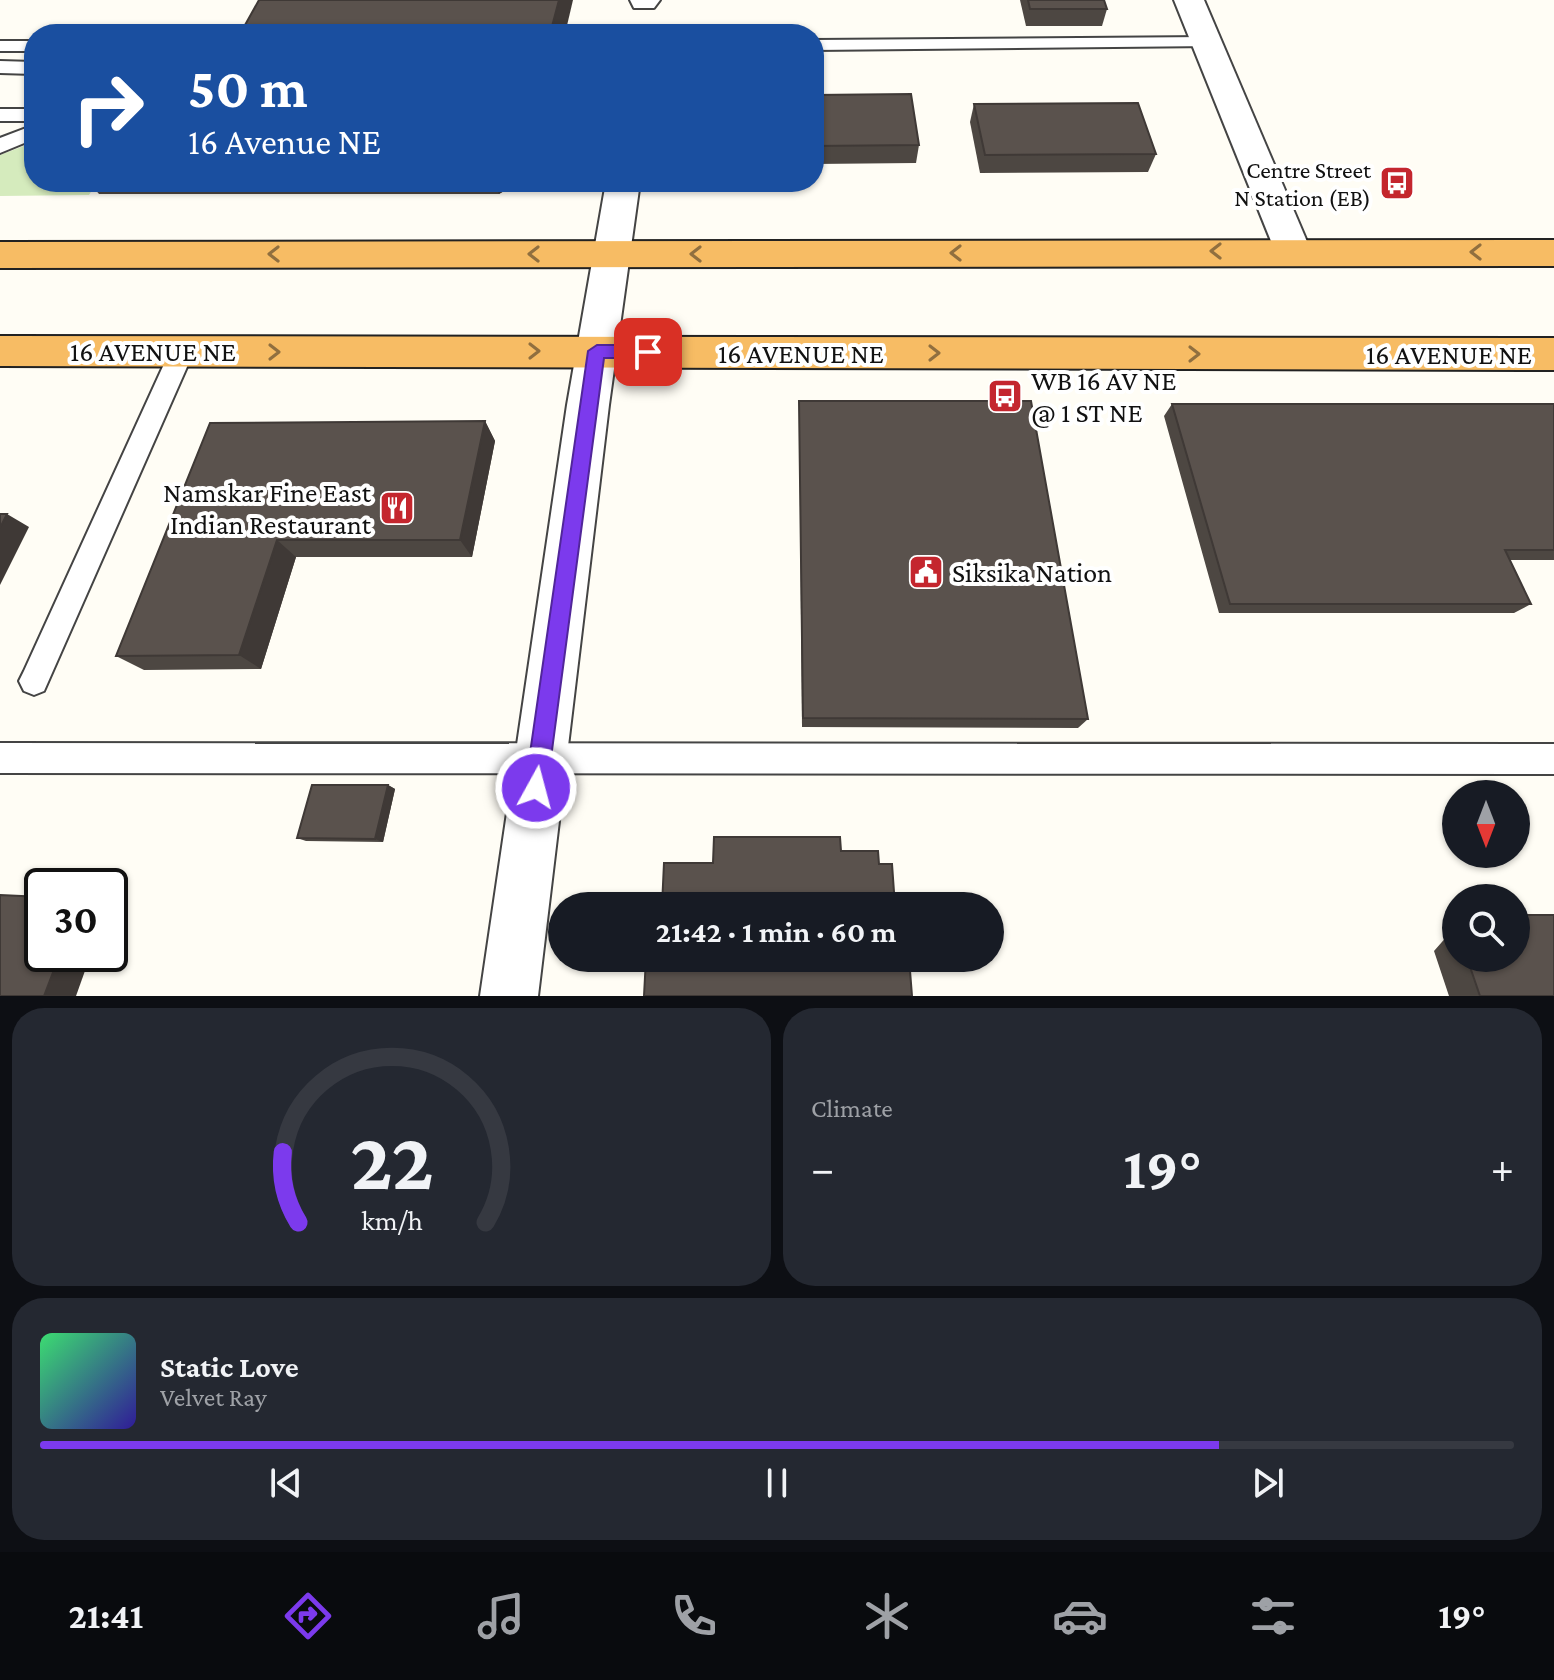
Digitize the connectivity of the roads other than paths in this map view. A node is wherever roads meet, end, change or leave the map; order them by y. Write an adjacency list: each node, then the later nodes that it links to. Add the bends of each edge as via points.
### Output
1 (1189, 0): 2 (street)
2 (1207, 42): 3 (lane); 13 (street)
3 (824, 45)
4 (0, 46): 5 (lane)
5 (24, 46)
6 (0, 67): 7 (lane)
7 (24, 68)
8 (0, 115): 9 (lane)
9 (24, 115)
10 (24, 135): 11 (lane)
11 (0, 146)
12 (621, 192): 15 (street)
13 (1293, 251): 14 (highway, one-way to 13); 15 (highway, one-way to 15)
14 (1554, 253)
15 (612, 254): 16 (highway, one-way to 16); 19 (street)
16 (0, 255)
17 (0, 351): 18 (highway, 16 AVENUE NE)
18 (182, 351): 19 (highway, 16 AVENUE NE, one-way to 19); 21 (lane)
19 (597, 351): 20 (highway, 16 AVENUE NE, one-way to 20); 23 (street)
20 (1554, 354)
21 (34, 681)
22 (0, 758): 23 (lane)
23 (540, 758): 24 (lane); 25 (street)
24 (1554, 759)
25 (509, 996)

